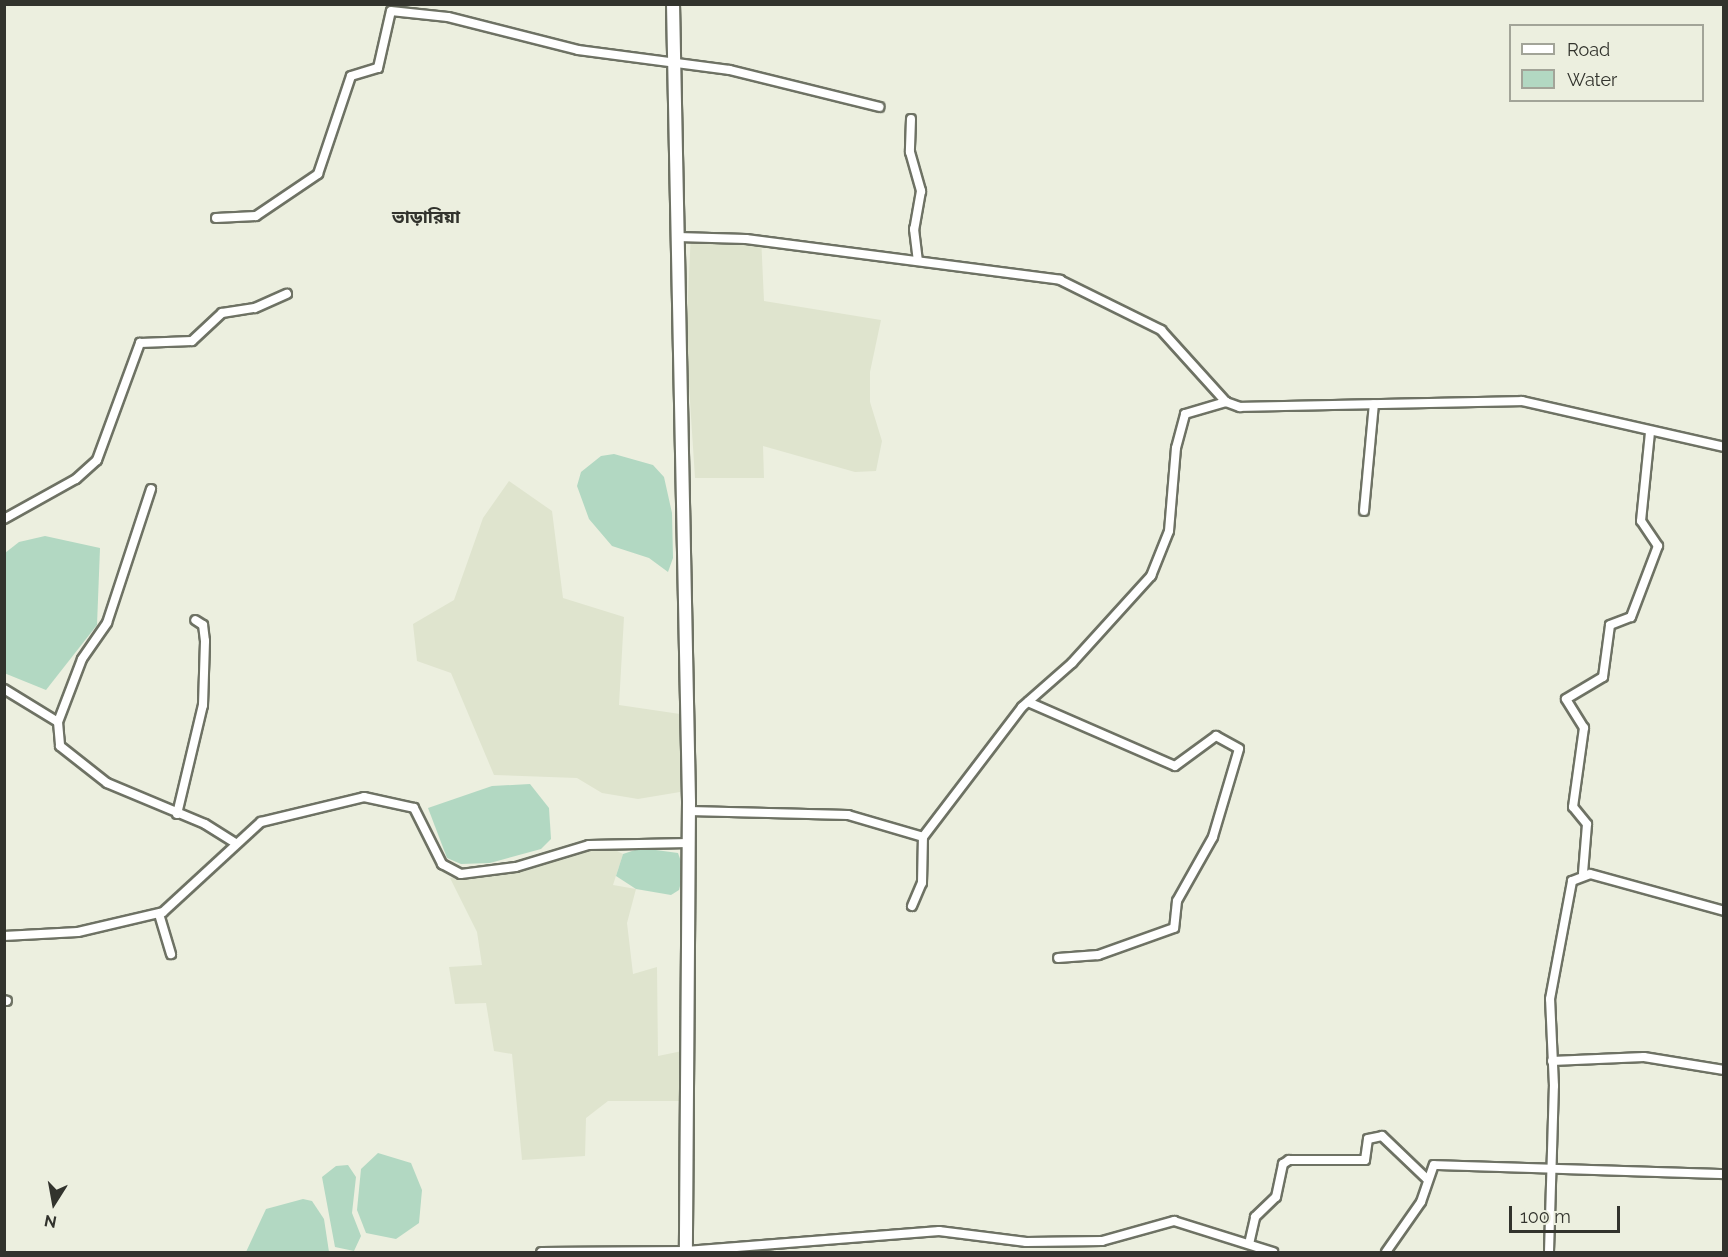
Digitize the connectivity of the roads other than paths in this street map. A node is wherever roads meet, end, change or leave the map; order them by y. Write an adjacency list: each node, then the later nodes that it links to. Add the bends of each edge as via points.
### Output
1 (673, 4): 2 (main road)
2 (675, 62): 3 (street, via 730,70); 5 (street, via 578,50 448,17 391,11 378,68 351,76 318,174 256,216); 6 (main road)
3 (879, 107)
4 (911, 118): 7 (street, via 910,152 921,191 914,229)
5 (216, 218)
6 (678, 237): 7 (street, via 746,239); 20 (main road)
7 (918, 261): 9 (street, via 1060,280 1090,292 1170,337)
8 (287, 294): 15 (street, via 255,308 222,313 192,341 140,343 96,460 76,479)
9 (1226, 402): 10 (street, via 1252,408); 18 (street, via 1185,414 1176,448 1168,531 1151,576 1072,663)
10 (1374, 404): 11 (street, via 1442,407 1522,401); 14 (street)
11 (1650, 433): 12 (street); 25 (street, via 1641,521 1658,546 1631,618 1610,625 1603,677 1566,699 1584,728 1574,807 1587,824)
12 (1724, 447)
13 (151, 489): 19 (street, via 107,623 82,659)
14 (1364, 511)
15 (4, 519)
16 (195, 620): 21 (street, via 203,625 205,641 203,705)
17 (4, 689): 19 (street)
18 (1029, 702): 22 (street); 31 (street, via 1175,766 1216,736 1239,749 1213,837 1177,901 1174,928 1098,955)
19 (58, 722): 21 (street, via 60,746 107,783)
20 (689, 811): 22 (street, via 848,815); 24 (main road)
21 (177, 814): 23 (street)
22 (923, 837): 26 (street, via 921,883)
23 (236, 843): 24 (street, via 261,822 364,797 414,808 442,864 461,874 516,867 589,845); 28 (street)
24 (689, 843): 39 (main road)
25 (1583, 873): 27 (street); 32 (street, via 1572,881 1550,999)
26 (912, 906)
27 (1724, 911)
28 (159, 914): 29 (street, via 78,932); 30 (street)
29 (4, 936)
30 (171, 954)
31 (1058, 958)
32 (1552, 1061): 33 (street, via 1644,1058); 34 (street)
33 (1724, 1070)
34 (1552, 1169): 35 (street); 36 (street, via 1442,1163 1434,1165); 42 (street)
35 (1724, 1174)
36 (1427, 1179): 37 (street, via 1382,1136 1368,1139 1365,1160 1360,1162 1289,1160 1282,1164 1276,1197 1255,1217); 41 (street, via 1421,1202)
37 (1249, 1244): 39 (street, via 1174,1221 1102,1241 1026,1242 939,1231); 40 (street)
38 (541, 1252): 39 (street)
39 (686, 1252)
40 (1273, 1252)
41 (1386, 1252)
42 (1550, 1252)

